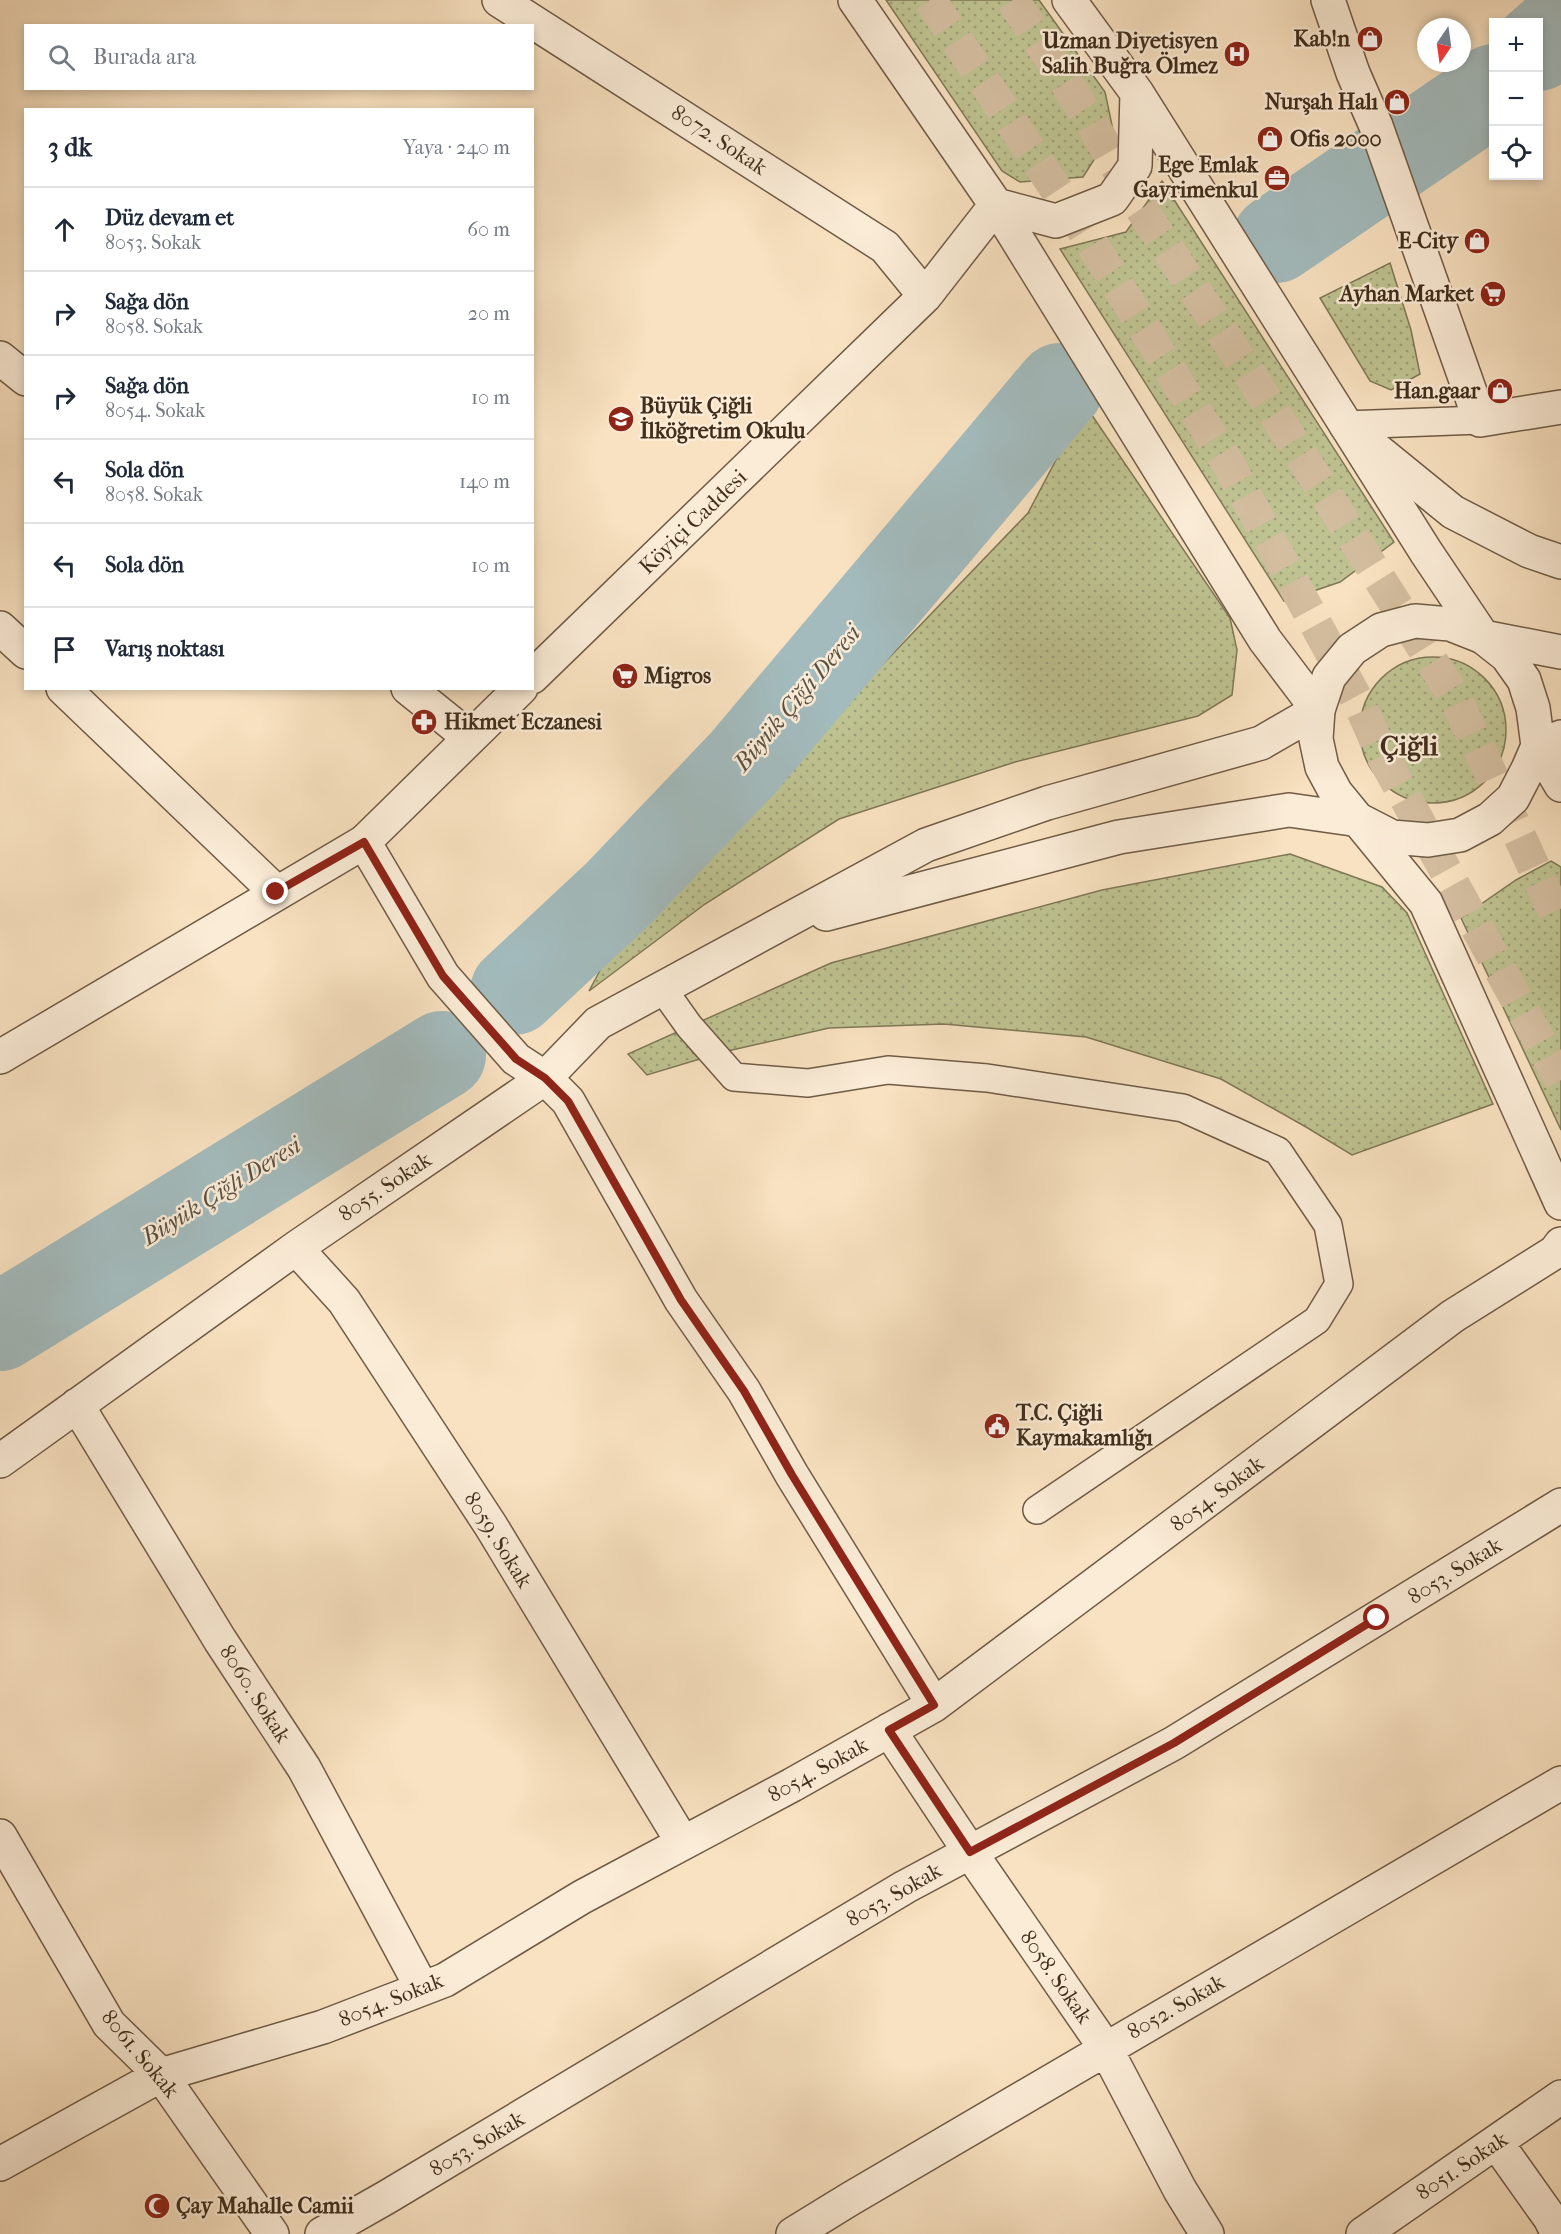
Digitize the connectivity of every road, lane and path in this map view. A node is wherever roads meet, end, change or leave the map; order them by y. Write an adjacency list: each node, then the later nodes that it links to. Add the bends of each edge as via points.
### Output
1 (499, 0): 7 (street, 8072. Sokak, via 885,247)
2 (855, 0): 6 (street)
3 (1069, 0): 5 (street)
4 (1328, 0): 11 (street)
5 (1137, 93): 6 (street, via 1135,166 1112,199 1056,221); 12 (street)
6 (996, 205): 7 (street, Köyiçi Caddesi); 22 (street, via 1265,640)
7 (925, 296): 18 (street, Köyiçi Caddesi)
8 (0, 358): 9 (street)
9 (24, 377)
10 (1561, 407): 11 (street)
11 (1480, 420): 12 (lane)
12 (1346, 425): 13 (street, via 1453,512 1529,551); 15 (street)
13 (1561, 562)
14 (0, 628): 16 (street)
15 (1483, 637): 17 (street); 22 (street, via 1450,624 1415,621 1381,630 1352,649 1329,677); 24 (street, via 1507,656 1524,680)
16 (24, 650)
17 (1561, 652)
18 (534, 675)
19 (65, 690): 28 (street)
20 (410, 690): 23 (street)
21 (519, 690): 23 (street)
22 (1318, 710): 26 (street, via 1316,739 1322,767 1336,793); 29 (street, via 1261,743 1047,803 926,845)
23 (470, 738): 27 (street)
24 (1549, 741): 25 (street); 26 (street, via 1513,798 1490,819 1460,835 1428,840 1392,837)
25 (1561, 785)
26 (1359, 820): 29 (street, via 1289,810 1119,837); 33 (street, via 1426,903)
27 (364, 842): 28 (street); 32 (street, via 443,976 516,1059)
28 (276, 892): 31 (street)
29 (777, 927): 30 (street, 8055. Sokak)
30 (662, 988): 32 (street, 8055. Sokak, via 598,1023); 39 (lane, via 734,1077 808,1083 888,1070 987,1078 1184,1108 1278,1150 1328,1226 1339,1284 1317,1320)
31 (0, 1057)
32 (545, 1078): 35 (street, 8055. Sokak); 40 (street, via 568,1101 681,1300 744,1391)
33 (1561, 1203)
34 (1561, 1244): 40 (street, 8054. Sokak, via 1555,1252 1453,1316)
35 (296, 1248): 36 (street, 8055. Sokak); 44 (street, 8059. Sokak, via 344,1300 491,1526)
36 (77, 1405): 37 (street, 8055. Sokak); 46 (street, 8060. Sokak, via 220,1640 304,1768)
37 (0, 1461)
38 (1561, 1505): 45 (street, 8053. Sokak, via 1174,1743)
39 (1037, 1510)
40 (934, 1705): 41 (street, 8054. Sokak)
41 (889, 1730): 44 (street, 8054. Sokak); 45 (street, 8058. Sokak)
42 (1561, 1783): 47 (street, 8052. Sokak)
43 (0, 1836): 48 (street, 8061. Sokak, via 109,2024)
44 (683, 1843): 46 (street, 8054. Sokak, via 582,1897 445,1980)
45 (970, 1852): 47 (street, 8058. Sokak); 53 (street, 8053. Sokak)
46 (422, 1988): 48 (street, 8054. Sokak, via 323,2027)
47 (1106, 2049): 54 (street, 8052. Sokak); 55 (street, 8058. Sokak)
48 (161, 2075): 51 (street, 8054. Sokak); 52 (street, 8061. Sokak)
49 (1561, 2097): 50 (street, 8051. Sokak)
50 (1496, 2142): 56 (street, 8051. Sokak); 57 (street)
51 (0, 2164)
52 (272, 2234)
53 (322, 2234)
54 (793, 2234)
55 (1207, 2234)
56 (1363, 2234)
57 (1558, 2234)

